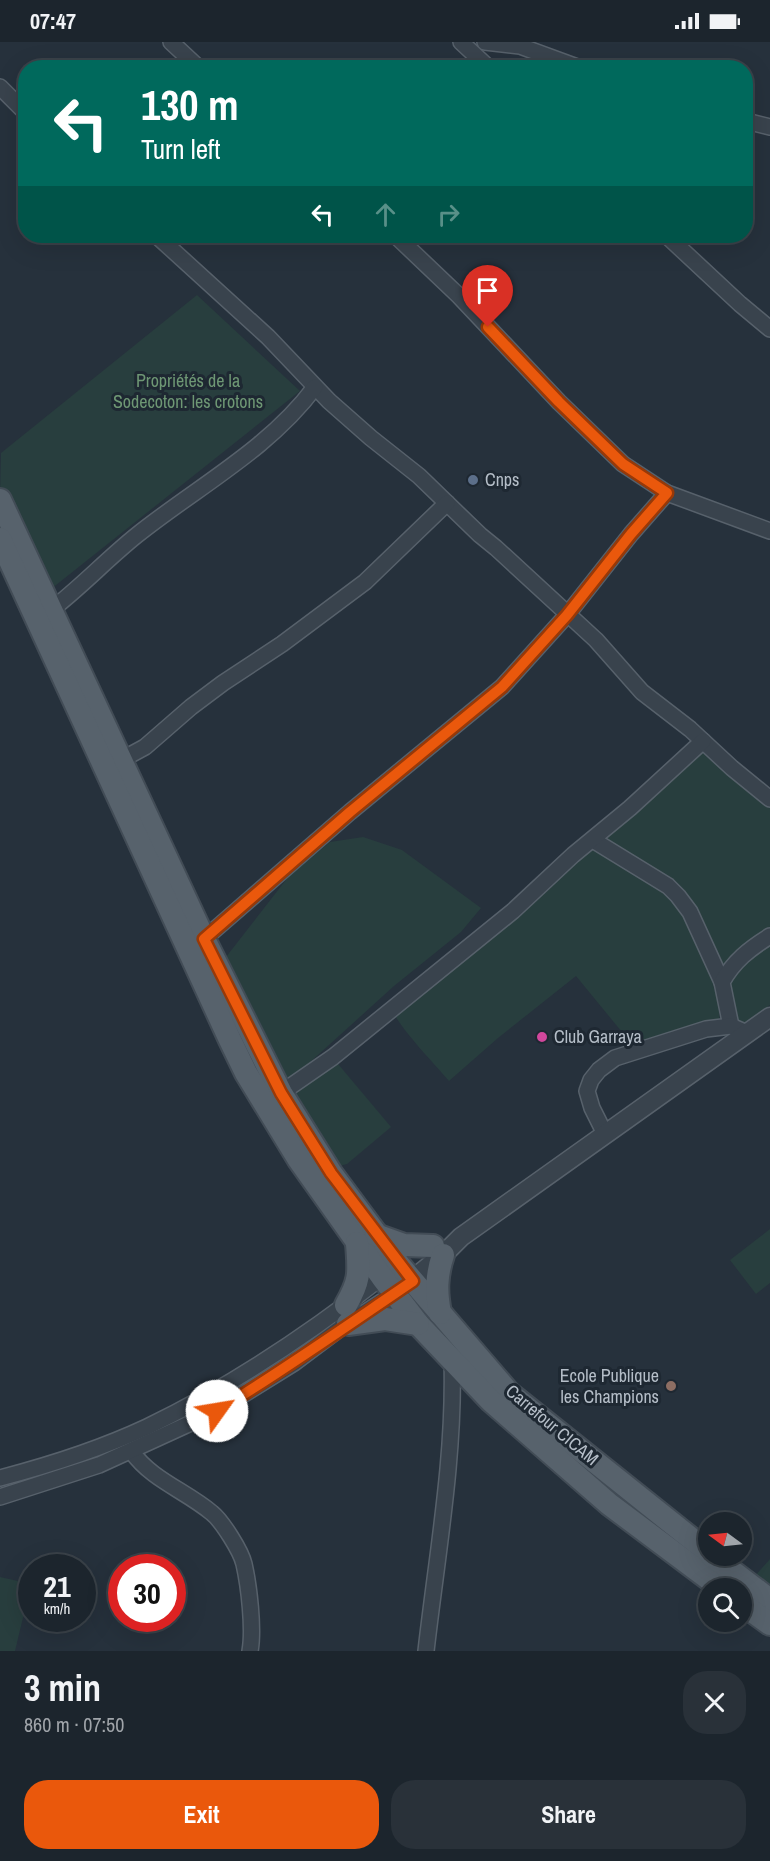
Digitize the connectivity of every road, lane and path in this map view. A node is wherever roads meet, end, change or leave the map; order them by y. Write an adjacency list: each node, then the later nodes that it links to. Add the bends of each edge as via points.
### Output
1 (171, 42): 4 (street)
2 (461, 42): 5 (street)
3 (485, 42): 6 (street, via 520,46)
4 (190, 60)
5 (480, 60)
6 (558, 60)
7 (0, 87): 8 (street)
8 (18, 105)
9 (753, 123): 10 (street)
10 (770, 127)
11 (164, 243): 15 (street, via 268,337)
12 (403, 243): 16 (street, via 623,464)
13 (675, 243): 14 (street)
14 (770, 329)
15 (315, 387): 18 (street); 21 (street, via 276,430 137,535)
16 (667, 493): 19 (street); 22 (street)
17 (0, 500): 21 (main road)
18 (447, 503): 22 (street); 24 (street, via 365,582 207,695 146,747)
19 (770, 531)
20 (0, 539): 34 (main road, via 246,1073 299,1160)
21 (51, 609): 24 (main road)
22 (567, 615): 23 (street, via 596,640 642,692); 28 (street, via 502,687)
23 (703, 741): 25 (street); 26 (street)
24 (121, 760): 28 (main road)
25 (770, 799)
26 (593, 840): 29 (street, via 678,896 690,912); 32 (street, via 513,911 333,1057)
27 (770, 936): 29 (street, via 741,956)
28 (204, 939): 32 (main road)
29 (722, 982): 31 (street)
30 (770, 1017): 31 (street)
31 (739, 1030): 33 (street); 33 (street, via 706,1029 677,1037 615,1058 599,1070 587,1091)
32 (281, 1093): 34 (main road)
33 (605, 1134): 35 (street)
34 (367, 1238): 35 (main road); 36 (main road); 38 (main road)
35 (438, 1251): 36 (street); 37 (main road, via 436,1284)
36 (397, 1279): 37 (main road, Carrefour CICAM); 38 (street); 39 (main road)
37 (440, 1313): 46 (main road, Carrefour CICAM, via 509,1393)
38 (347, 1314): 39 (main road); 41 (street, via 146,1427); 42 (street, via 294,1363 217,1411)
39 (418, 1324): 40 (main road)
40 (452, 1360): 48 (main road, via 491,1401 609,1504); 53 (street, via 450,1448)
41 (93, 1449): 43 (street); 44 (street)
42 (132, 1452): 43 (street); 52 (street, via 145,1469 213,1514 235,1546 244,1562)
43 (101, 1471): 45 (street)
44 (0, 1478)
45 (0, 1497)
46 (698, 1544)
47 (725, 1566): 49 (main road)
48 (708, 1578)
49 (770, 1600)
50 (752, 1611): 51 (main road)
51 (770, 1624)
52 (250, 1651)
53 (426, 1651)

